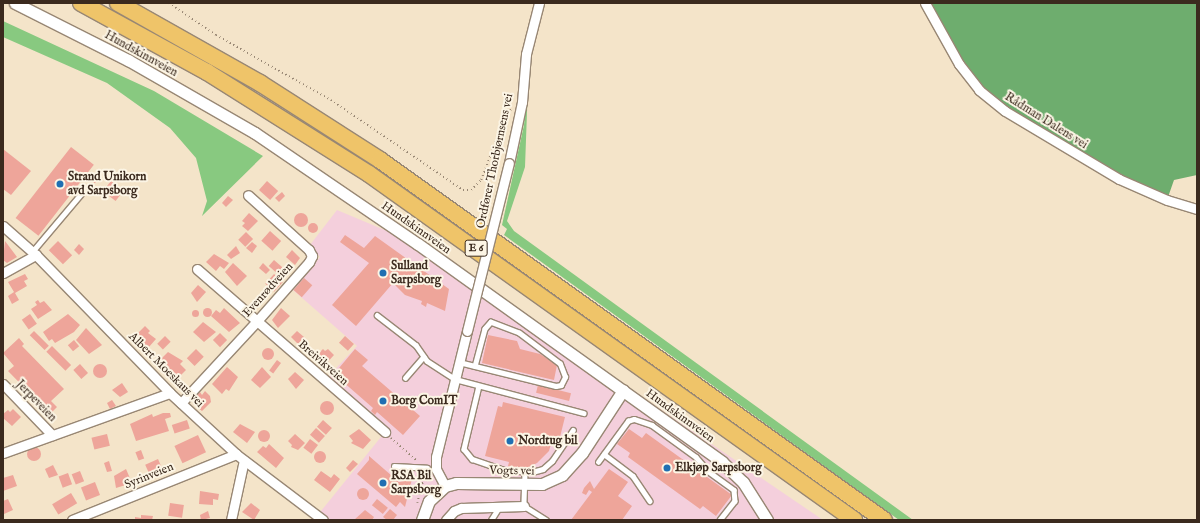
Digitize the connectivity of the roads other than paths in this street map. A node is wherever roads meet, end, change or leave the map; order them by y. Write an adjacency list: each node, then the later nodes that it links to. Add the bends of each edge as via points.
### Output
1 (15, 3): 22 (street, Hundskinnveien, via 128,60 255,133 418,244)
2 (80, 3): 50 (highway, E 6, via 207,72 369,174)
3 (118, 3): 51 (highway, E 6, via 253,79 374,155)
4 (539, 3): 16 (street, Ordfører Thorbjørnsens vei, bridge, via 526,54 522,96 509,163)
5 (925, 3): 8 (street, Rådman Dalens vei, via 959,64 980,90 1004,111 1119,179 1166,200)
6 (81, 194): 10 (lane)
7 (248, 195): 14 (street, Evenrødveien, via 309,250 312,256)
8 (1197, 209)
9 (3, 226): 10 (street, Albert Moeskaus vei)
10 (34, 253): 12 (street); 23 (street, Albert Moeskaus vei)
11 (197, 269): 14 (street, Breivikveien)
12 (3, 273)
13 (377, 315): 15 (lane, via 416,345)
14 (257, 321): 24 (street, Evenrødveien); 27 (street, Breivikveien)
15 (423, 357): 18 (lane); 19 (lane)
16 (459, 362): 17 (lane); 19 (street, Ordfører Thorbjørnsens vei)
17 (475, 366): 17 (lane, via 556,386 561,384 565,377 560,364 519,333 491,322 485,329)
18 (405, 378)
19 (455, 379): 21 (lane); 37 (street, Ordfører Thorbjørnsens vei, via 436,457 436,469)
20 (3, 384): 28 (street, Jerpeveien)
21 (479, 386): 25 (lane); 36 (lane, via 464,449 467,455)
22 (623, 390): 36 (street, Vogts vei, via 582,453 567,471 542,484); 49 (street, Hundskinnveien, via 722,462 743,482)
23 (170, 393): 24 (street, Albert Moeskaus vei); 28 (street)
24 (181, 403): 30 (street, Albert Moeskaus vei)
25 (584, 413)
26 (573, 430): 36 (lane, via 552,462)
27 (385, 432)
28 (52, 436): 29 (street)
29 (3, 453)
30 (236, 454): 32 (street, Albert Moeskaus vei); 41 (street, Syrinveien)
31 (604, 454): 33 (lane); 38 (lane, via 633,476); 48 (lane, via 628,421 634,419 652,425 696,457 708,471 734,490 735,501)
32 (244, 460): 42 (street); 43 (street, Albert Moeskaus vei)
33 (598, 462)
34 (394, 466): 35 (lane)
35 (427, 468)
36 (525, 479): 37 (street, Vogts vei, via 456,483); 39 (lane)
37 (445, 486): 44 (street, via 429,501)
38 (650, 501)
39 (524, 506): 40 (street); 47 (lane)
40 (499, 507): 45 (street, via 461,508 454,511); 46 (lane)
41 (72, 520)
42 (231, 520)
43 (323, 520)
44 (422, 520)
45 (446, 520)
46 (491, 520)
47 (546, 520)
48 (720, 520)
49 (767, 520)
50 (854, 520)
51 (884, 520)

